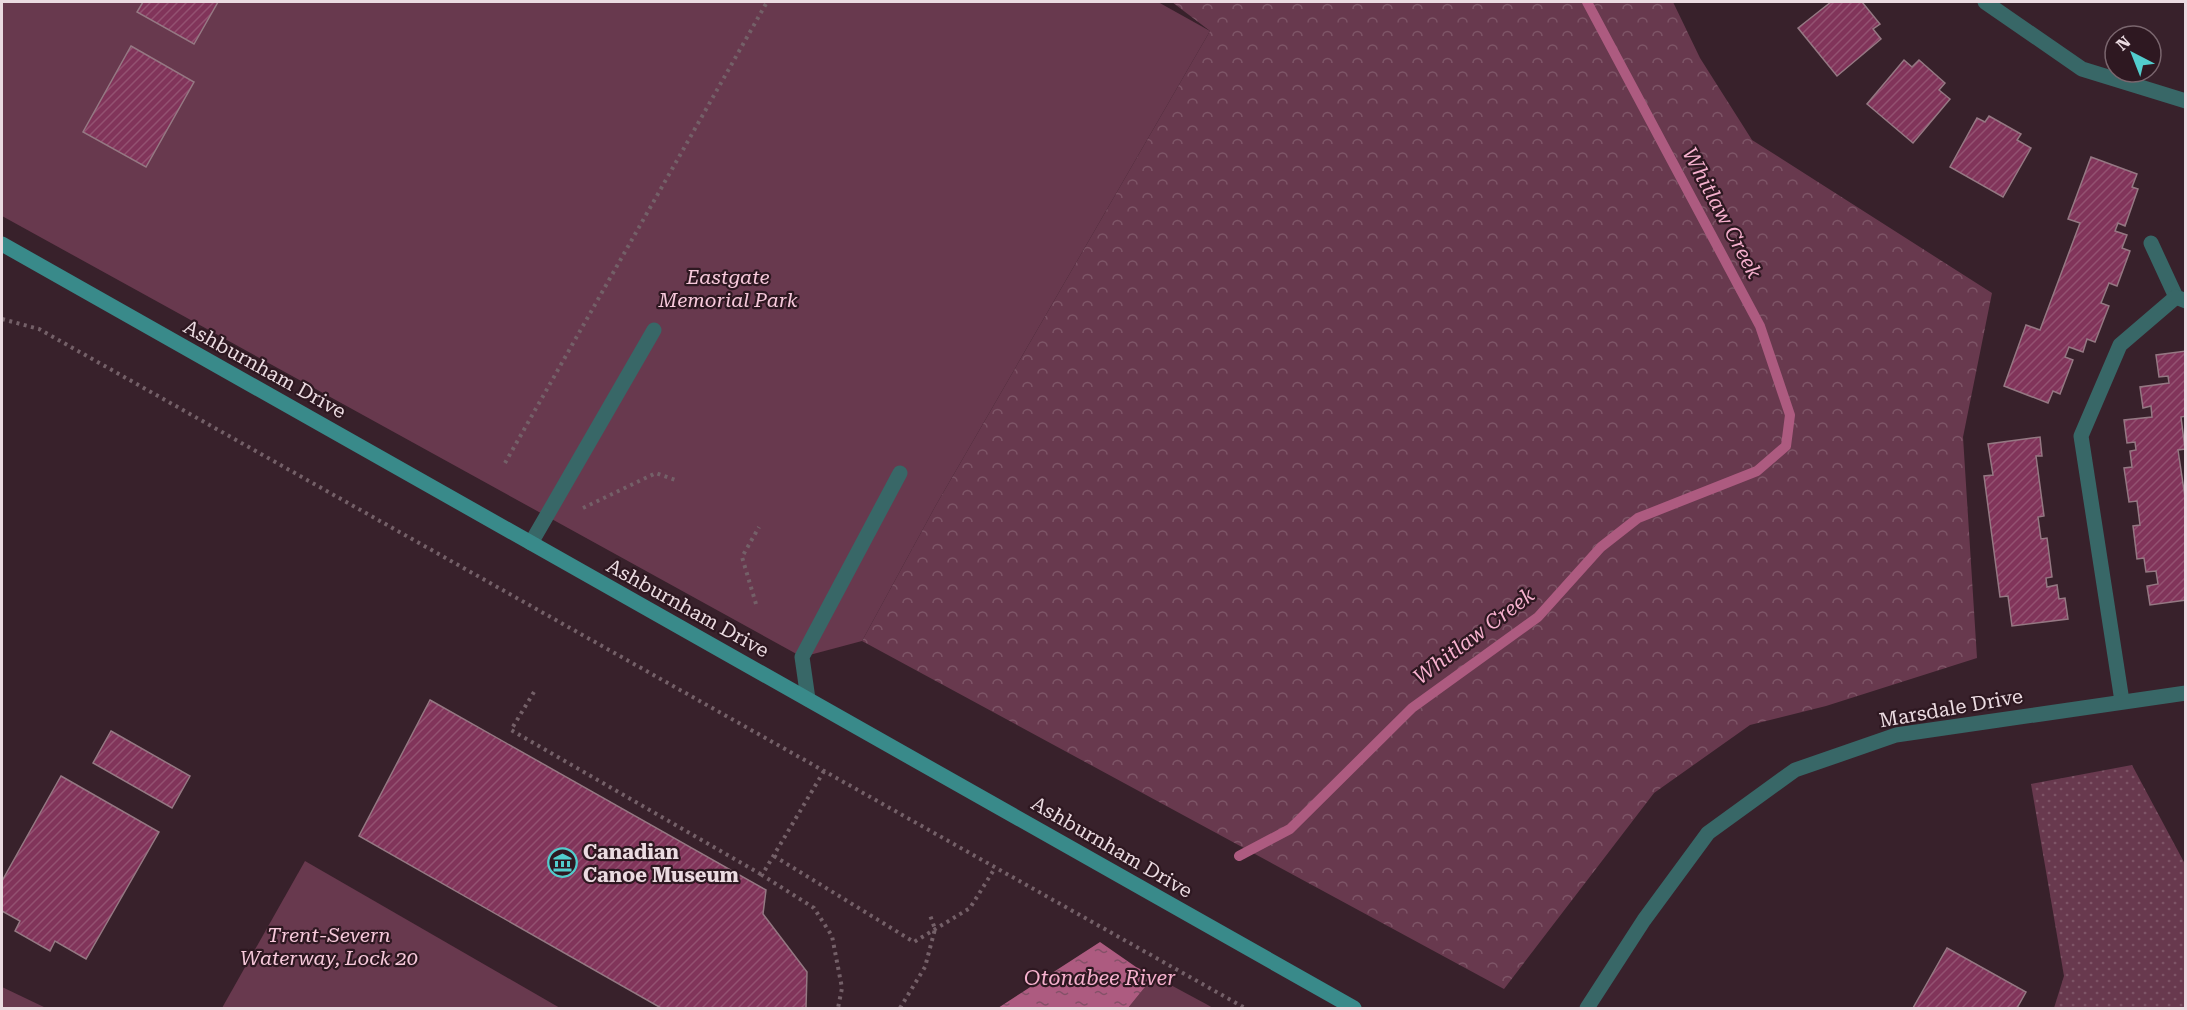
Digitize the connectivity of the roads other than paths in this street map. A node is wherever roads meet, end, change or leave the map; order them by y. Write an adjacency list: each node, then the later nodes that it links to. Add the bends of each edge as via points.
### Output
1 (1985, 2): 2 (street, via 2082,69)
2 (2186, 101)
3 (2151, 243): 5 (street)
4 (2, 244): 8 (main road, Ashburnham Drive)
5 (2181, 299): 11 (street, via 2120,345 2080,436)
6 (654, 330): 8 (street)
7 (900, 473): 10 (street, via 802,657)
8 (531, 543): 10 (main road, Ashburnham Drive)
9 (2186, 693): 11 (street, Marsdale Drive)
10 (808, 699): 12 (main road, Ashburnham Drive)
11 (2122, 700): 13 (street, Marsdale Drive, via 1896,735 1795,770 1708,833 1644,920)
12 (1354, 1008)
13 (1587, 1008)

